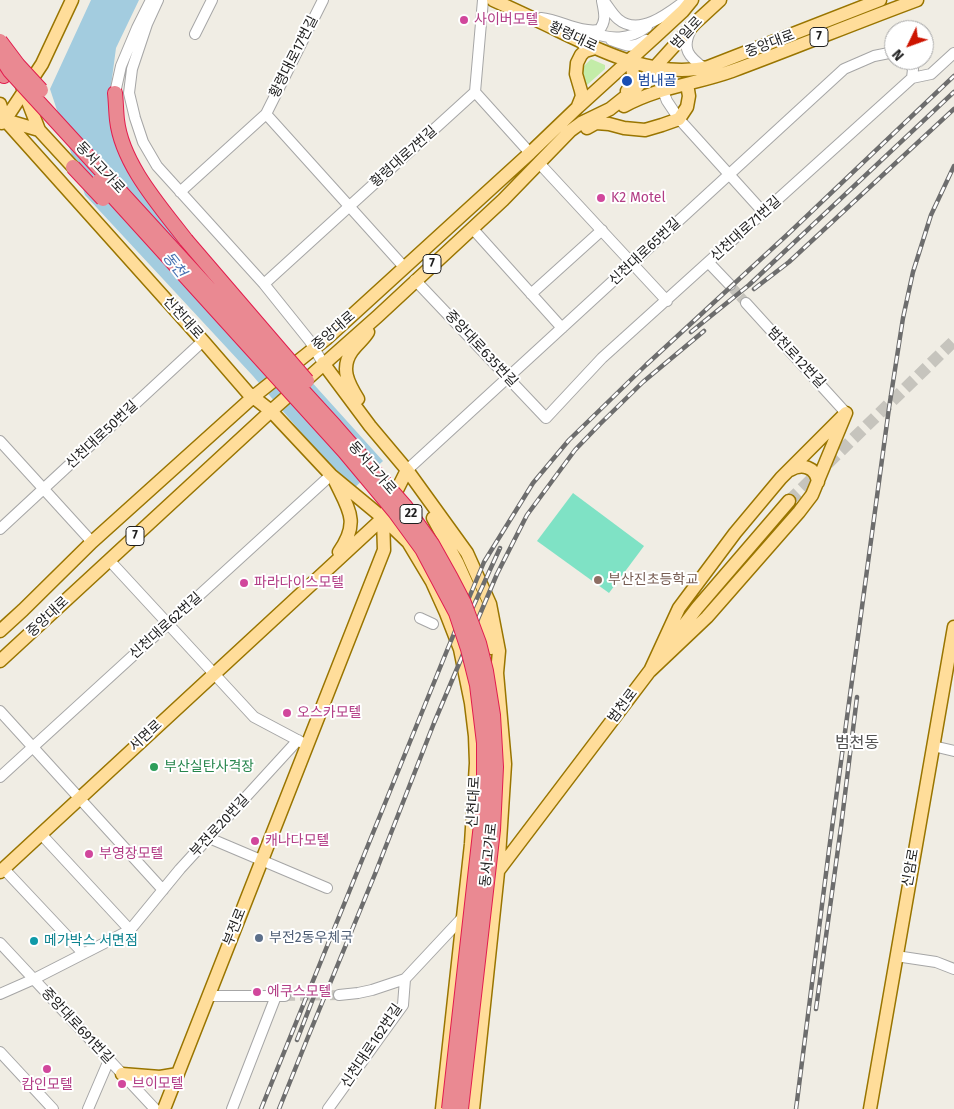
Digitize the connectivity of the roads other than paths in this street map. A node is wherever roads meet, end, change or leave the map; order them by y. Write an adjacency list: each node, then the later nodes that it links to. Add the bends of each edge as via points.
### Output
1 (72, 0): 35 (main road, via 42,64)
2 (151, 0): 37 (street, via 121,66)
3 (158, 0): 51 (street, via 132,68 129,93 143,142 157,166)
4 (212, 0): 18 (street)
5 (323, 0): 41 (street, 황령대로17번길)
6 (483, 0): 36 (street)
7 (493, 0): 14 (main road, 황령대로)
8 (602, 0): 15 (street, via 618,20 628,25 639,26); 17 (street, via 603,25 599,30)
9 (686, 0): 15 (street)
10 (692, 0): 19 (main road, 범일로)
11 (720, 0): 16 (main road, 범일로)
12 (880, 0): 29 (main road, 중앙대로 / 7)
13 (917, 0): 34 (main road, 중앙대로 / 7)
14 (532, 18): 17 (street, via 544,18); 23 (main road, 황령대로)
15 (656, 20): 20 (street, via 632,35 617,39)
16 (695, 23): 28 (main road, 범일로); 29 (street, via 686,39 686,48)
17 (582, 30): 20 (street)
18 (195, 34)
19 (656, 36): 20 (street, via 632,47); 27 (main road, 범일로)
20 (603, 37)
21 (0, 41): 56 (highway, bridge, via 18,65 138,196)
22 (0, 48): 35 (main road, via 16,69)
23 (595, 48): 27 (main road, 황령대로); 40 (main road, via 585,51 577,63 576,74 582,91)
24 (954, 53): 32 (street, 신천대로71번길, via 931,74)
25 (884, 54): 50 (street, 신천대로65번길, via 844,69)
26 (0, 56): 56 (highway, 동서고가로 / 22, bridge, via 10,71)
27 (628, 60): 28 (main road, 황령대로); 38 (main road, 중앙대로 / 7, via 634,82); 40 (main road, 중앙대로 / 7)
28 (656, 67): 29 (main road, 중앙대로 / 7, via 667,70); 33 (street); 38 (main road, 중앙대로 / 7)
29 (704, 68)
30 (913, 70): 32 (street)
31 (1, 73): 88 (highway, 동서고가로 / 22, bridge, via 344,450)
32 (912, 78): 53 (street, 신천대로71번길)
33 (662, 89): 34 (main road, 중앙대로); 42 (street); 44 (main road, 중앙대로, via 636,99)
34 (688, 90): 42 (main road, via 687,107)
35 (24, 91): 43 (main road); 45 (main road)
36 (475, 92): 47 (street); 52 (street, 황령대로7번길)
37 (115, 93): 76 (highway, bridge, via 122,142 148,190 186,240 316,393)
38 (618, 103): 46 (main road, 중앙대로 / 7, via 570,131)
39 (0, 104): 43 (main road, 신천대로)
40 (578, 107): 47 (main road, 중앙대로 / 7)
41 (266, 114): 51 (street, 황령대로17번길); 52 (street, 황령대로17번길)
42 (679, 119): 44 (main road, via 645,130); 50 (street)
43 (2, 121): 45 (main road); 68 (main road, 신천대로)
44 (596, 123): 46 (main road, 중앙대로)
45 (39, 130): 49 (main road)
46 (555, 148): 48 (main road, 중앙대로 / 7)
47 (530, 152): 59 (main road, 중앙대로 / 7)
48 (539, 163): 54 (main road, 중앙대로 / 7); 55 (street)
49 (73, 167): 88 (highway, bridge)
50 (730, 174): 53 (street); 57 (street, 신천대로65번길)
51 (180, 192): 61 (street)
52 (349, 207): 59 (street, 황령대로17번길); 61 (street, 황령대로7번길)
53 (764, 213): 58 (street, 신천대로71번길)
54 (472, 228): 60 (main road, 중앙대로 / 7); 63 (street)
55 (602, 230): 57 (street); 63 (street)
56 (161, 234): 76 (highway, 동서고가로 / 22, bridge)
57 (632, 263): 64 (street); 67 (street, 신천대로65번길)
58 (709, 263): 62 (street); 64 (street, 신천대로71번길)
59 (404, 267): 69 (main road, 중앙대로 / 7)
60 (415, 280): 66 (main road, 중앙대로 / 7); 71 (street, 중앙대로635번길)
61 (264, 284): 69 (street)
62 (730, 285)
63 (532, 294): 67 (street)
64 (667, 301): 75 (street, 신천대로71번길, via 602,358)
65 (746, 304): 74 (street, 범천로12번길)
66 (378, 316): 70 (main road, 중앙대로 / 7); 77 (main road, via 346,363 351,388 366,412)
67 (562, 328): 71 (street, 신천대로65번길)
68 (203, 341): 72 (main road, 신천대로); 83 (street, 신천대로50번길)
69 (314, 348): 70 (street); 72 (main road, 중앙대로 / 7, bridge)
70 (324, 363): 73 (main road, 중앙대로 / 7, bridge); 77 (main road, 신천대로)
71 (508, 377): 75 (street, 중앙대로635번길); 79 (street, 신천대로65번길)
72 (253, 397): 73 (main road, 신천대로); 87 (main road, 중앙대로 / 7)
73 (271, 411): 80 (main road, 신천대로); 89 (main road, 중앙대로 / 7)
74 (846, 412): 81 (main road); 82 (main road)
75 (546, 418)
76 (335, 426): 136 (highway, 동서고가로 / 22, bridge, via 405,506 432,544 464,603 486,671 496,767 492,840)
77 (370, 426): 79 (main road, 신천대로)
78 (0, 441): 83 (street)
79 (407, 470): 85 (main road); 110 (main road, 신천대로, via 457,562 480,613 498,673 505,764)
80 (331, 474): 85 (main road, 신천대로); 90 (main road, 서면로, via 352,523 346,542); 92 (street, 신천대로62번길)
81 (781, 478): 82 (main road, via 799,466 813,472); 97 (main road, via 679,608)
82 (818, 482): 97 (main road, via 799,512 707,617)
83 (44, 489): 86 (street, 신천대로50번길); 87 (street)
84 (789, 501): 97 (main road, 범천로, via 697,608)
85 (383, 518): 90 (main road, 서면로); 100 (main road, 부전로, via 384,550); 113 (main road, 신천대로, via 408,542 432,582 460,649 471,703 476,763)
86 (0, 529)
87 (92, 542): 95 (main road, 중앙대로 / 7)
88 (422, 549): 135 (highway, 동서고가로 / 22, bridge, via 456,613 468,648 477,685 484,743 481,824)
89 (109, 560): 92 (street); 96 (main road, 중앙대로 / 7)
90 (324, 572): 98 (main road, 서면로)
91 (420, 618): 93 (street)
92 (168, 624): 98 (street); 102 (street, 신천대로62번길)
93 (433, 624)
94 (954, 627): 101 (main road, 신암로)
95 (0, 631)
96 (0, 661)
97 (650, 671): 110 (main road, 범천로)
98 (214, 673): 100 (street, via 254,717); 105 (main road, 서면로)
99 (0, 712): 102 (street)
100 (303, 743): 107 (street, 부전로20번길); 108 (main road, 부전로)
101 (933, 746): 103 (street); 117 (main road, 신암로)
102 (33, 748): 104 (street, 신천대로62번길); 105 (street)
103 (954, 750)
104 (0, 777)
105 (79, 799): 106 (main road, 서면로); 112 (street)
106 (41, 834): 109 (main road, 서면로); 114 (street)
107 (209, 838): 108 (street); 112 (street, 부전로20번길)
108 (262, 860): 111 (street); 123 (main road, 부전로)
109 (2, 870): 116 (street)
110 (498, 872): 113 (main road, 범천로); 137 (main road, 신천대로)
111 (327, 888)
112 (163, 890): 114 (street, 부전로20번길)
113 (463, 917): 120 (street); 134 (main road, 신천대로)
114 (130, 930): 116 (street, 부전로20번길)
115 (0, 943): 119 (street, 중앙대로691번길)
116 (83, 953): 119 (street, 부전로20번길)
117 (896, 956): 118 (street); 138 (main road, 신암로)
118 (954, 968)
119 (34, 979): 121 (street, 부전로20번길); 125 (street, 중앙대로691번길)
120 (405, 980): 122 (street); 133 (street, 신천대로162번길, via 403,1005)
121 (0, 994)
122 (339, 995)
123 (208, 996): 127 (main road, 부전로); 132 (street, via 281,996)
124 (0, 1052): 128 (street)
125 (108, 1060): 126 (street, 중앙대로691번길); 129 (street)
126 (122, 1074): 127 (main road, via 160,1077); 130 (street, 중앙대로691번길)
127 (178, 1074): 131 (main road, 부전로)
128 (53, 1109)
129 (88, 1109)
130 (155, 1109)
131 (164, 1109)
132 (232, 1109)
133 (328, 1109)
134 (442, 1109)
135 (450, 1109)
136 (461, 1109)
137 (472, 1109)
138 (870, 1109)

